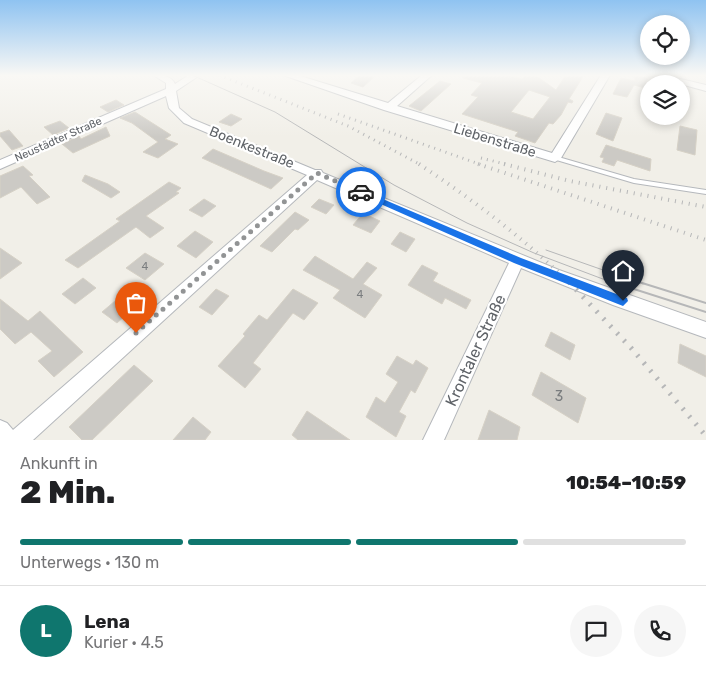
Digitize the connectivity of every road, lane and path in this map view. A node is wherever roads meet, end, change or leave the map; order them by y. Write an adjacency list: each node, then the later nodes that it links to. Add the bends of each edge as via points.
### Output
1 (158, 96): 8 (street, Neustädter Straße)
2 (171, 96): 9 (street, Boenkestraße, via 171,104 188,121)
3 (350, 96): 6 (street, Liebenstraße)
4 (403, 96): 6 (street)
5 (593, 96): 7 (street)
6 (388, 108): 7 (street, Liebenstraße)
7 (555, 158): 10 (lane, Liebenstraße, via 634,181)
8 (0, 165)
9 (317, 173): 11 (street, Boenkestraße); 15 (street)
10 (706, 192)
11 (517, 261): 12 (street, Boenkestraße); 16 (street, Krontaler Straße)
12 (706, 330)
13 (0, 430): 14 (street)
14 (8, 440)
15 (17, 440)
16 (433, 440)

